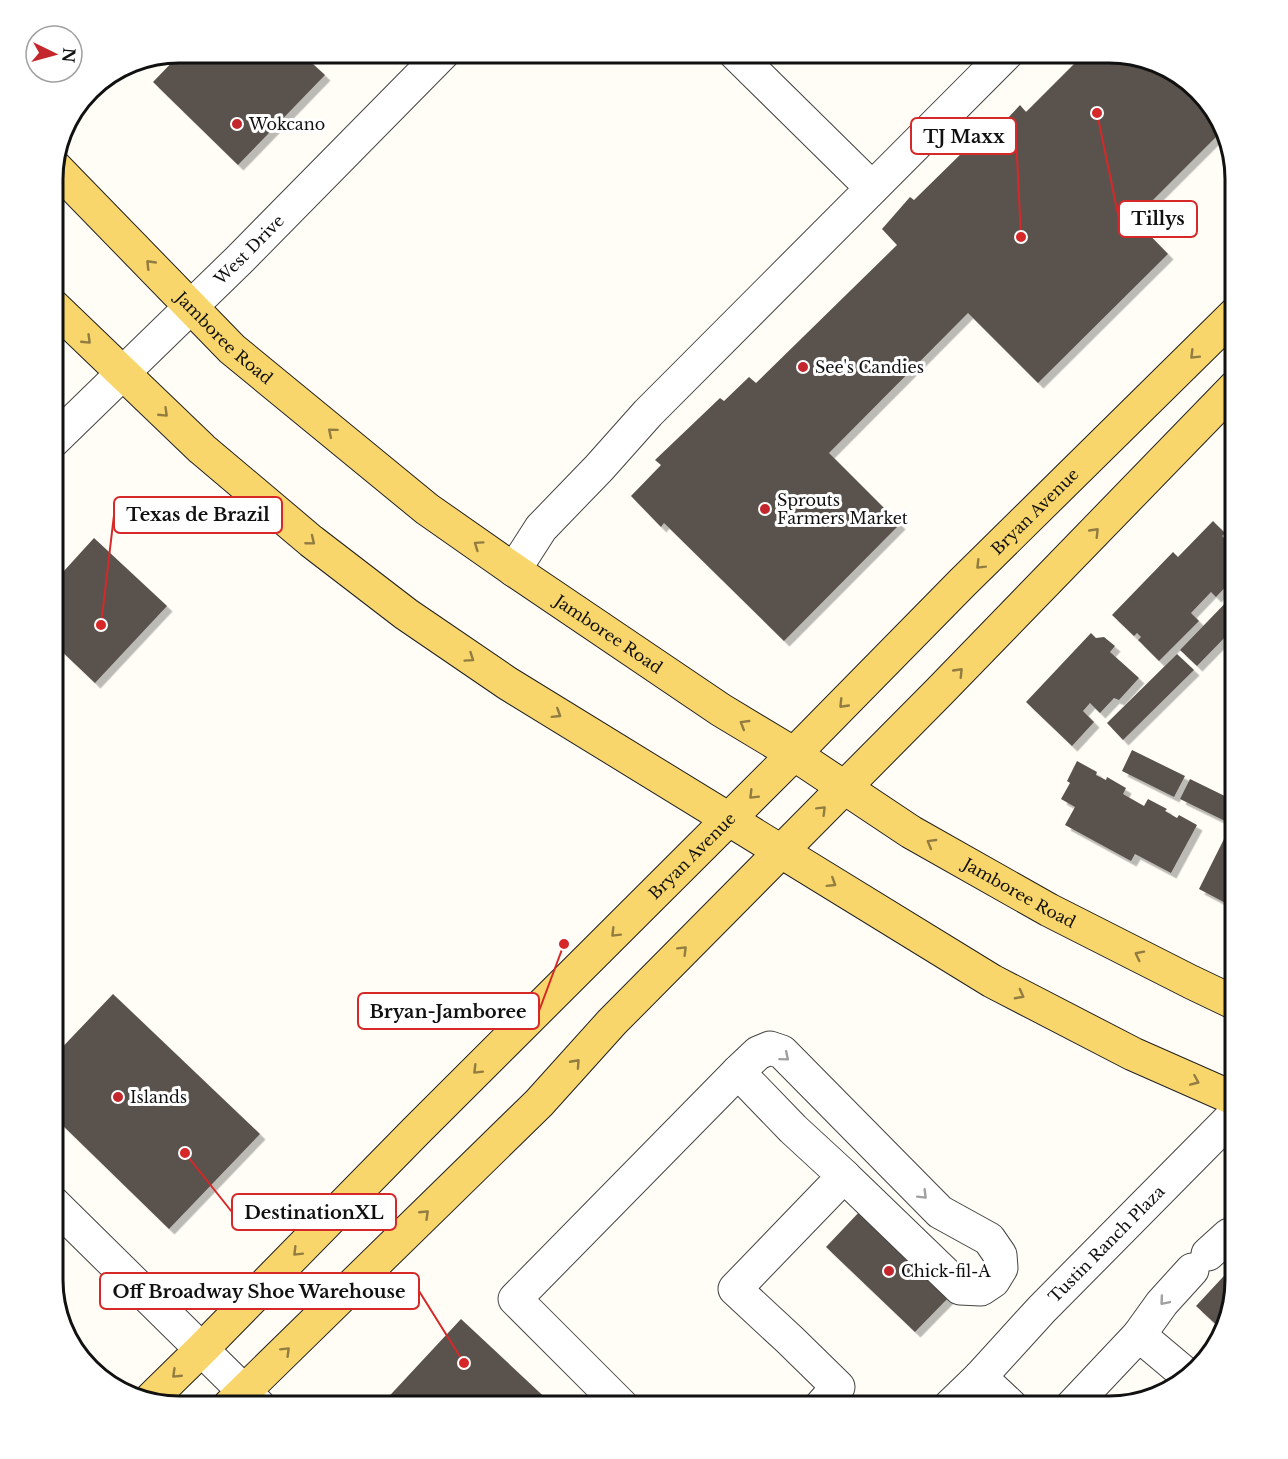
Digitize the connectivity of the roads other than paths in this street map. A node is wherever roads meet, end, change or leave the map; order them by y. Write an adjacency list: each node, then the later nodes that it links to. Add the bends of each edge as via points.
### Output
1 (432, 63): 6 (street, West Drive)
2 (745, 63): 5 (street)
3 (997, 63): 5 (street)
4 (63, 175): 6 (main road, Jamboree Road, one-way to 4)
5 (872, 188): 12 (street, via 648,413 540,528)
6 (190, 306): 9 (street, West Drive); 12 (main road, Jamboree Road, one-way to 6, via 377,470 232,349)
7 (63, 316): 9 (main road, one-way to 9)
8 (1225, 325): 13 (main road, Bryan Avenue, one-way to 13)
9 (122, 373): 11 (street, West Drive); 15 (main road, one-way to 15, via 202,449 310,541 406,614 507,683)
10 (1225, 398): 14 (main road, one-way to 10)
11 (63, 431)
12 (514, 570): 13 (main road, Jamboree Road, one-way to 12, via 721,710)
13 (794, 754): 14 (main road, Jamboree Road); 15 (main road, Bryan Avenue, one-way to 15)
14 (845, 788): 16 (main road, one-way to 14); 17 (main road, Jamboree Road, one-way to 14, via 1049,910 911,832)
15 (728, 819): 16 (main road); 25 (main road, Bryan Avenue, one-way to 25)
16 (781, 852): 19 (main road, one-way to 19, via 992,981 1133,1054); 30 (main road, one-way to 16)
17 (1225, 997)
18 (738, 1072): 21 (street); 21 (street, one-way to 21, via 758,1053 770,1048 782,1052 940,1212 989,1239 1000,1255 1001,1268 993,1281 981,1289 960,1287); 31 (street, via 515,1299)
19 (1225, 1094)
20 (1225, 1125): 27 (street, Tustin Ranch Plaza)
21 (844, 1176): 32 (street, via 735,1289 838,1387)
22 (63, 1214): 25 (street)
23 (1225, 1239): 24 (street, one-way to 24, via 1162,1303)
24 (1139, 1335): 26 (street); 35 (street)
25 (202, 1349): 28 (main road, Bryan Avenue, one-way to 28); 29 (street)
26 (1181, 1371)
27 (980, 1377): 33 (street, Tustin Ranch Plaza); 34 (street)
28 (157, 1394)
29 (239, 1396)
30 (250, 1396)
31 (611, 1396)
32 (830, 1396)
33 (961, 1396)
34 (1000, 1396)
35 (1082, 1396)

